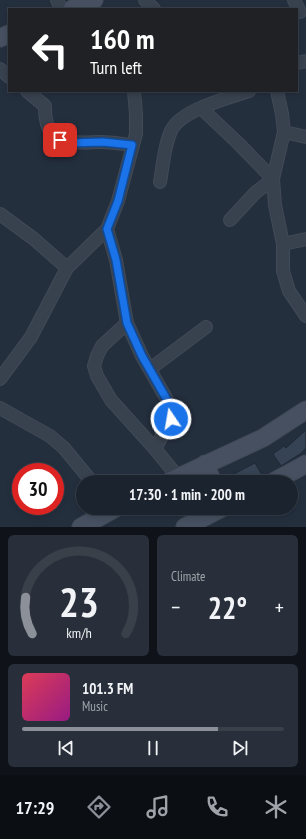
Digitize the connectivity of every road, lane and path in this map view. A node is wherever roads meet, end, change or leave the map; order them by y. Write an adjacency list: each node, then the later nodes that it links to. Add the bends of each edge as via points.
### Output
1 (94, 0): 3 (main road)
2 (294, 0): 4 (street)
3 (74, 8)
4 (300, 12)
5 (0, 69): 6 (street)
6 (8, 76)
7 (28, 92): 14 (street, via 45,106 48,125 60,140 68,143 103,142)
8 (134, 92): 14 (street, via 136,134)
9 (246, 92): 11 (street)
10 (277, 92): 12 (street)
11 (201, 108): 15 (street); 16 (street, via 185,115 171,131)
12 (284, 132): 13 (street); 15 (street)
13 (306, 137)
14 (132, 145): 19 (street, via 118,201)
15 (273, 179): 18 (street, via 254,193); 21 (street)
16 (160, 182)
17 (0, 214): 22 (street)
18 (230, 220)
19 (107, 229): 22 (street); 24 (street, via 116,260)
20 (306, 239): 21 (street)
21 (283, 244): 23 (street, via 283,271 286,282)
22 (67, 268): 27 (street, via 31,337)
23 (306, 316)
24 (127, 323): 26 (street); 30 (street, via 102,346 94,366 111,400)
25 (206, 327): 26 (street)
26 (150, 369): 30 (street, via 171,409 171,419)
27 (0, 379)
28 (0, 408): 33 (street, via 50,436 64,448)
29 (306, 410): 31 (main road, via 263,438)
30 (155, 449): 34 (street)
31 (205, 464): 35 (main road); 36 (main road)
32 (306, 464): 37 (main road)
33 (86, 475)
34 (170, 475)
35 (183, 475)
36 (210, 475)
37 (286, 475)
38 (103, 515): 40 (main road)
39 (208, 515): 41 (main road)
40 (81, 527)
41 (184, 527)

